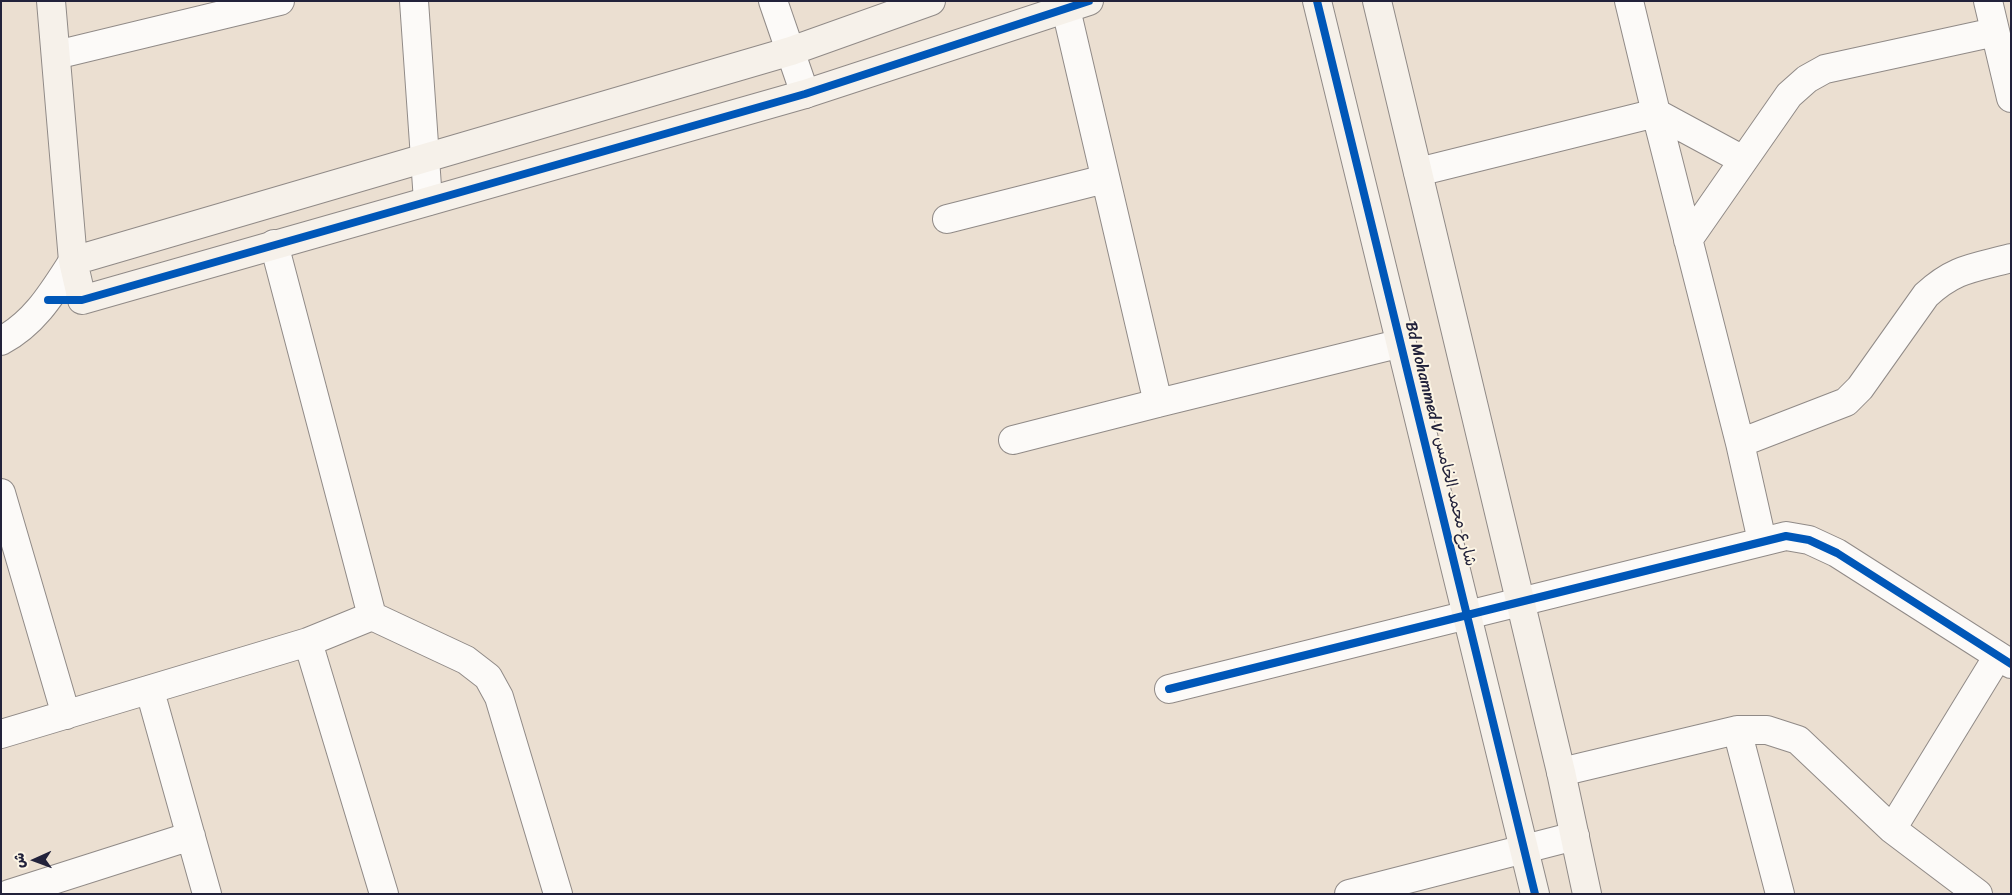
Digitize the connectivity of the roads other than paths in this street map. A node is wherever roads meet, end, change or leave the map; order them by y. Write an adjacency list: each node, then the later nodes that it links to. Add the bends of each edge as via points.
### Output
1 (51, 1): 13 (street)
2 (280, 1): 13 (street)
3 (414, 1): 17 (street)
4 (773, 1): 12 (street)
5 (931, 1): 12 (street)
6 (1317, 1): 30 (street, Bd Mohammed V شارع محمد الخامس)
7 (1377, 1): 19 (street)
8 (1629, 1): 16 (street)
9 (1988, 1): 11 (street)
10 (1078, 5): 14 (street); 20 (street)
11 (1995, 32): 15 (street); 18 (street, via 1825,69 1789,95)
12 (791, 51): 14 (street); 17 (street)
13 (56, 55): 26 (street)
14 (805, 94): 21 (street)
15 (2011, 98)
16 (1656, 113): 18 (street); 19 (street); 23 (street)
17 (425, 159): 21 (street); 26 (street)
18 (1742, 160): 23 (street)
19 (1418, 172): 36 (street)
20 (1105, 179): 22 (street); 31 (street)
21 (428, 201): 24 (street)
22 (946, 219)
23 (1688, 240): 33 (street)
24 (274, 244): 28 (street); 38 (street)
25 (2011, 258): 33 (street, via 1957,272 1939,283 1926,295 1860,388 1846,402)
26 (73, 261): 27 (street); 28 (street)
27 (48, 300): 28 (street); 29 (street, via 28,322)
28 (82, 300)
29 (1, 341)
30 (1402, 343): 31 (street); 37 (street, Bd Mohammed V شارع محمد الخامس)
31 (1158, 403): 32 (street)
32 (1013, 440)
33 (1740, 443): 35 (street)
34 (1, 493): 43 (street)
35 (1762, 541): 36 (street); 40 (street, via 1786,536 1809,540 1837,553)
36 (1520, 602): 37 (street); 46 (street)
37 (1467, 614): 41 (street); 50 (street, Bd Mohammed V شارع محمد الخامس)
38 (372, 616): 39 (street); 54 (street, via 466,660 488,677 499,697)
39 (308, 642): 42 (street); 53 (street)
40 (2004, 660): 47 (street)
41 (1169, 690)
42 (150, 691): 43 (street); 48 (street)
43 (66, 715): 45 (street)
44 (1737, 730): 46 (street); 47 (street, via 1766,730 1798,740); 58 (street)
45 (1, 734)
46 (1561, 772): 49 (street)
47 (1892, 829): 59 (street)
48 (191, 836): 51 (street); 52 (street)
49 (1575, 836): 50 (street); 57 (street)
50 (1524, 849): 55 (street); 56 (street, Bd Mohammed V شارع محمد الخامس)
51 (9, 894)
52 (208, 894)
53 (384, 894)
54 (558, 894)
55 (1349, 894)
56 (1534, 894)
57 (1587, 894)
58 (1780, 894)
59 (1978, 894)

